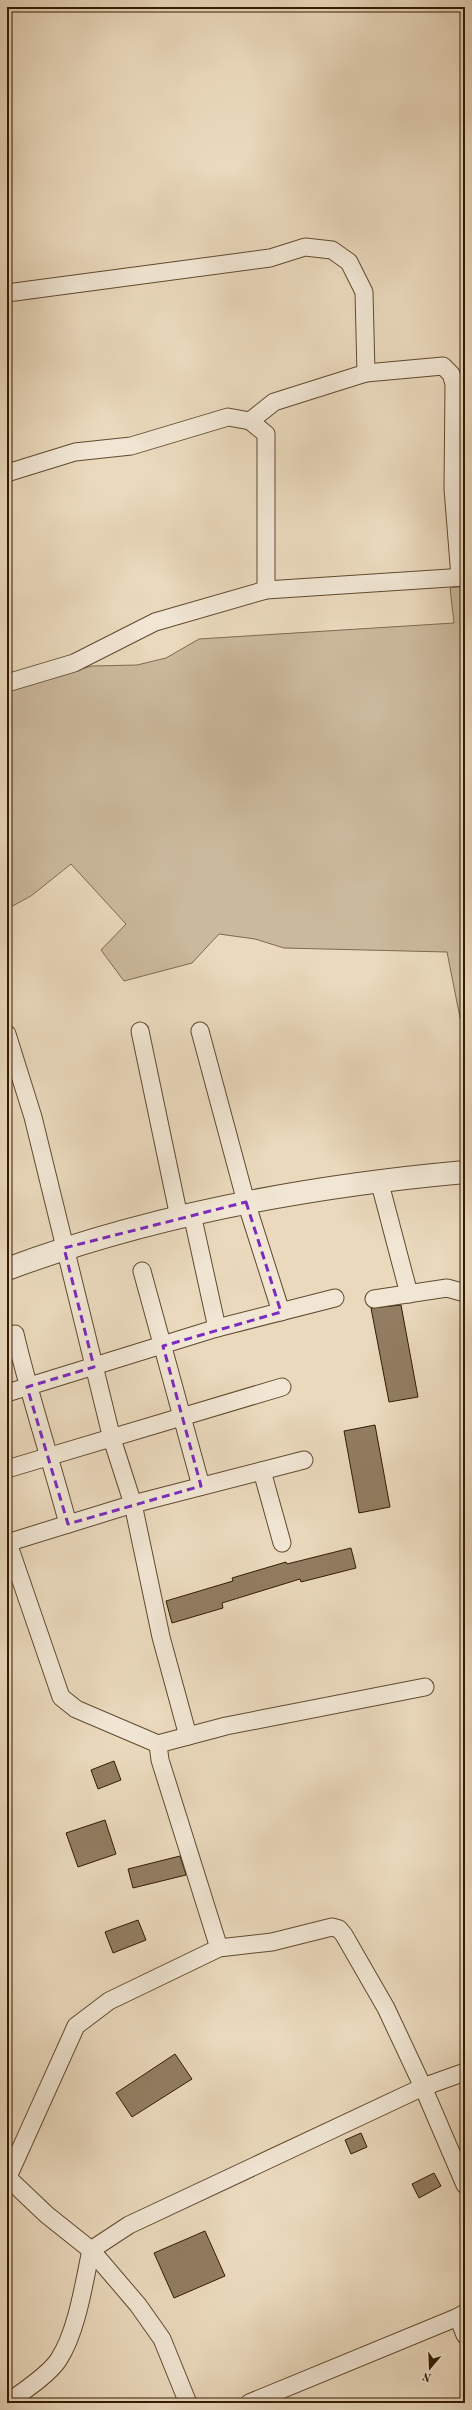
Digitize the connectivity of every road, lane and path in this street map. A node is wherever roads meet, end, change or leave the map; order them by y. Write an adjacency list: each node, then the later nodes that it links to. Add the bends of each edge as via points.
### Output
1 (7, 293): 2 (street, via 270,258 305,247 332,250 350,262 364,292)
2 (366, 373): 3 (street, via 274,402); 5 (street, via 444,366 451,374 454,384 453,489)
3 (250, 421): 4 (street, via 228,417 131,446 75,452); 6 (street, via 266,434)
4 (7, 473)
5 (463, 577): 6 (street)
6 (266, 590): 7 (street, via 155,622 74,663)
7 (7, 683)
8 (140, 1030): 14 (street)
9 (200, 1032): 13 (street)
10 (7, 1034): 15 (street, via 33,1117)
11 (465, 1172): 12 (street)
12 (379, 1180): 13 (street); 19 (street)
13 (246, 1202): 14 (street); 22 (street)
14 (186, 1215): 15 (street); 23 (street)
15 (64, 1248): 16 (street); 26 (street)
16 (7, 1269)
17 (142, 1271): 25 (street)
18 (465, 1293): 19 (street, via 447,1288)
19 (409, 1294): 21 (street)
20 (335, 1298): 22 (street)
21 (374, 1298)
22 (281, 1312): 23 (street)
23 (216, 1328): 25 (street)
24 (15, 1334): 27 (street)
25 (163, 1346): 26 (street); 30 (street)
26 (94, 1367): 27 (street); 31 (street)
27 (27, 1387): 29 (street); 32 (street)
28 (282, 1387): 30 (street)
29 (7, 1393)
30 (184, 1417): 31 (street); 36 (street)
31 (112, 1439): 32 (street); 37 (street)
32 (50, 1456): 34 (street); 38 (street)
33 (304, 1460): 35 (street)
34 (7, 1469)
35 (262, 1471): 36 (street); 40 (street)
36 (202, 1486): 37 (street)
37 (133, 1504): 38 (street); 42 (street, via 161,1637)
38 (68, 1524): 39 (street)
39 (7, 1542): 43 (street, via 61,1697 76,1709)
40 (282, 1543)
41 (425, 1687): 42 (street, via 226,1726)
42 (188, 1736): 43 (street)
43 (158, 1744): 44 (street, via 160,1760)
44 (219, 1948): 46 (street, via 272,1942 332,1927 339,1929 386,2008); 47 (street, via 109,2001 76,2026)
45 (465, 2072): 46 (street)
46 (423, 2086): 48 (street); 49 (street, via 129,2225)
47 (8, 2179): 49 (street, via 47,2215)
48 (465, 2185)
49 (91, 2250): 52 (street, via 70,2334 58,2360 31,2386); 53 (street, via 138,2305 162,2339)
50 (462, 2315): 51 (street); 54 (street)
51 (465, 2335)
52 (7, 2403)
53 (188, 2403)
54 (249, 2403)

